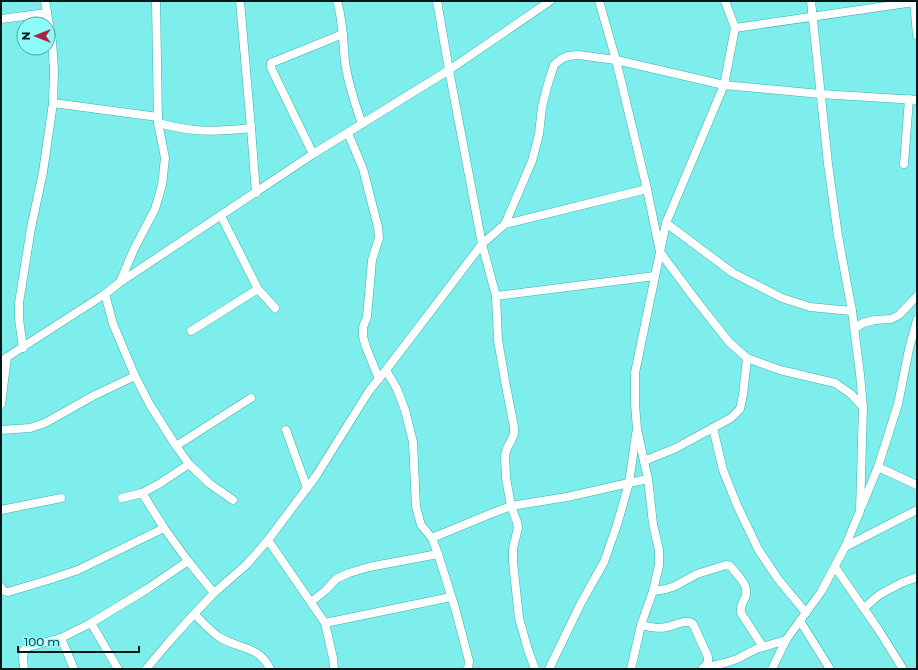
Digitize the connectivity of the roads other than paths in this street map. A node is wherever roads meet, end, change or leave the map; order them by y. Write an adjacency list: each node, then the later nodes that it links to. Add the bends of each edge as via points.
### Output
1 (45, 1): 11 (street)
2 (156, 1): 23 (street)
3 (240, 1): 25 (street)
4 (337, 1): 15 (street)
5 (437, 1): 18 (street)
6 (550, 1): 18 (street)
7 (599, 1): 17 (street)
8 (725, 1): 14 (street)
9 (811, 1): 12 (street)
10 (914, 2): 12 (street); 16 (street)
11 (47, 13): 13 (street); 22 (street, via 54,70)
12 (813, 16): 14 (street); 20 (street)
13 (1, 19)
14 (735, 28): 19 (street)
15 (343, 34): 24 (street, via 351,92); 27 (street, via 271,63)
16 (917, 35)
17 (616, 60): 19 (street); 29 (street); 33 (street, via 578,55 568,56 554,65 542,107 532,161)
18 (449, 70): 24 (street); 34 (street)
19 (724, 85): 20 (street); 32 (street)
20 (820, 94): 21 (street); 43 (street, via 838,236)
21 (913, 100): 28 (street)
22 (53, 103): 23 (street); 47 (street, via 19,302)
23 (158, 120): 25 (street, via 193,130); 37 (street, via 165,158 162,185 154,209)
24 (362, 124): 26 (street)
25 (251, 128): 30 (street)
26 (348, 133): 27 (street); 52 (street, via 363,169 378,228 379,238 372,260 363,337)
27 (313, 154): 30 (street)
28 (904, 164)
29 (647, 189): 33 (street); 35 (street)
30 (256, 193): 31 (street)
31 (222, 216): 37 (street); 38 (street)
32 (666, 223): 35 (street); 43 (street, via 733,273 782,298 810,307)
33 (505, 224): 34 (street)
34 (482, 244): 40 (street); 50 (street)
35 (660, 252): 36 (street); 48 (street, via 729,342)
36 (655, 276): 40 (street); 57 (street, via 635,373)
37 (119, 283): 39 (street)
38 (258, 289): 42 (street); 46 (street)
39 (105, 294): 47 (street); 51 (street, via 113,324)
40 (496, 296): 72 (street, via 498,340 514,427 514,434 505,455)
41 (917, 296): 45 (street, via 900,315 891,319 863,323)
42 (275, 308)
43 (852, 311): 45 (street)
44 (917, 320): 63 (street, via 898,404)
45 (855, 328): 55 (street)
46 (191, 331)
47 (23, 348): 49 (street)
48 (747, 358): 55 (street, via 780,370 835,383 851,394); 56 (street, via 744,395 740,409 732,418)
49 (4, 359): 54 (street)
50 (386, 370): 52 (street); 77 (street, via 405,410 412,442 416,507 421,525)
51 (135, 376): 58 (street, via 45,423 30,428); 60 (street, via 150,406)
52 (379, 379): 67 (street)
53 (251, 398): 60 (street)
54 (1, 404)
55 (863, 407): 75 (street)
56 (714, 428): 61 (street); 90 (street, via 723,470 758,549)
57 (637, 429): 61 (street); 65 (street)
58 (1, 430)
59 (286, 430): 67 (street)
60 (176, 446): 62 (street)
61 (644, 461): 64 (street)
62 (189, 464): 68 (street); 71 (street, via 210,484)
63 (878, 467): 66 (street); 75 (street)
64 (648, 479): 65 (street); 85 (street, via 653,524 660,550 659,566)
65 (629, 483): 72 (street); 108 (street, via 604,562)
66 (917, 485)
67 (307, 488): 78 (street)
68 (142, 494): 70 (street); 76 (street)
69 (61, 498): 73 (street)
70 (122, 498)
71 (233, 500)
72 (511, 506): 77 (street); 107 (street, via 518,528 512,553 519,618)
73 (1, 510)
74 (917, 510): 79 (street)
75 (860, 511): 79 (street)
76 (164, 528): 81 (street); 84 (street, via 78,570 8,592)
77 (432, 538): 80 (street)
78 (268, 540): 86 (street, via 247,564); 88 (street)
79 (845, 547): 82 (street)
80 (438, 554): 87 (street); 88 (street, via 349,573 336,579)
81 (188, 561): 86 (street); 93 (street)
82 (835, 567): 89 (street); 90 (street)
83 (917, 577): 89 (street, via 879,595)
84 (1, 587)
85 (652, 591): 95 (street); 98 (street, via 675,586 697,574 730,566 746,586 741,613)
86 (214, 593): 91 (street)
87 (451, 596): 94 (street); 106 (street, via 470,661)
88 (311, 602): 94 (street)
89 (864, 608): 112 (street)
90 (806, 613): 92 (street)
91 (194, 614): 103 (street); 104 (street, via 218,636 259,654)
92 (800, 621): 97 (street); 111 (street)
93 (91, 623): 96 (street); 102 (street)
94 (325, 623): 105 (street)
95 (641, 626): 99 (street, via 668,627 686,622 694,624 708,657 708,662); 109 (street)
96 (61, 638): 100 (street, via 24,650); 101 (street)
97 (786, 640): 98 (street); 110 (street)
98 (763, 647): 99 (street, via 738,659)
99 (703, 668)
100 (24, 669)
101 (74, 669)
102 (118, 669)
103 (146, 669)
104 (270, 669)
105 (334, 669)
106 (468, 669)
107 (535, 669)
108 (549, 669)
109 (631, 669)
110 (772, 669)
111 (830, 669)
112 (903, 669)

